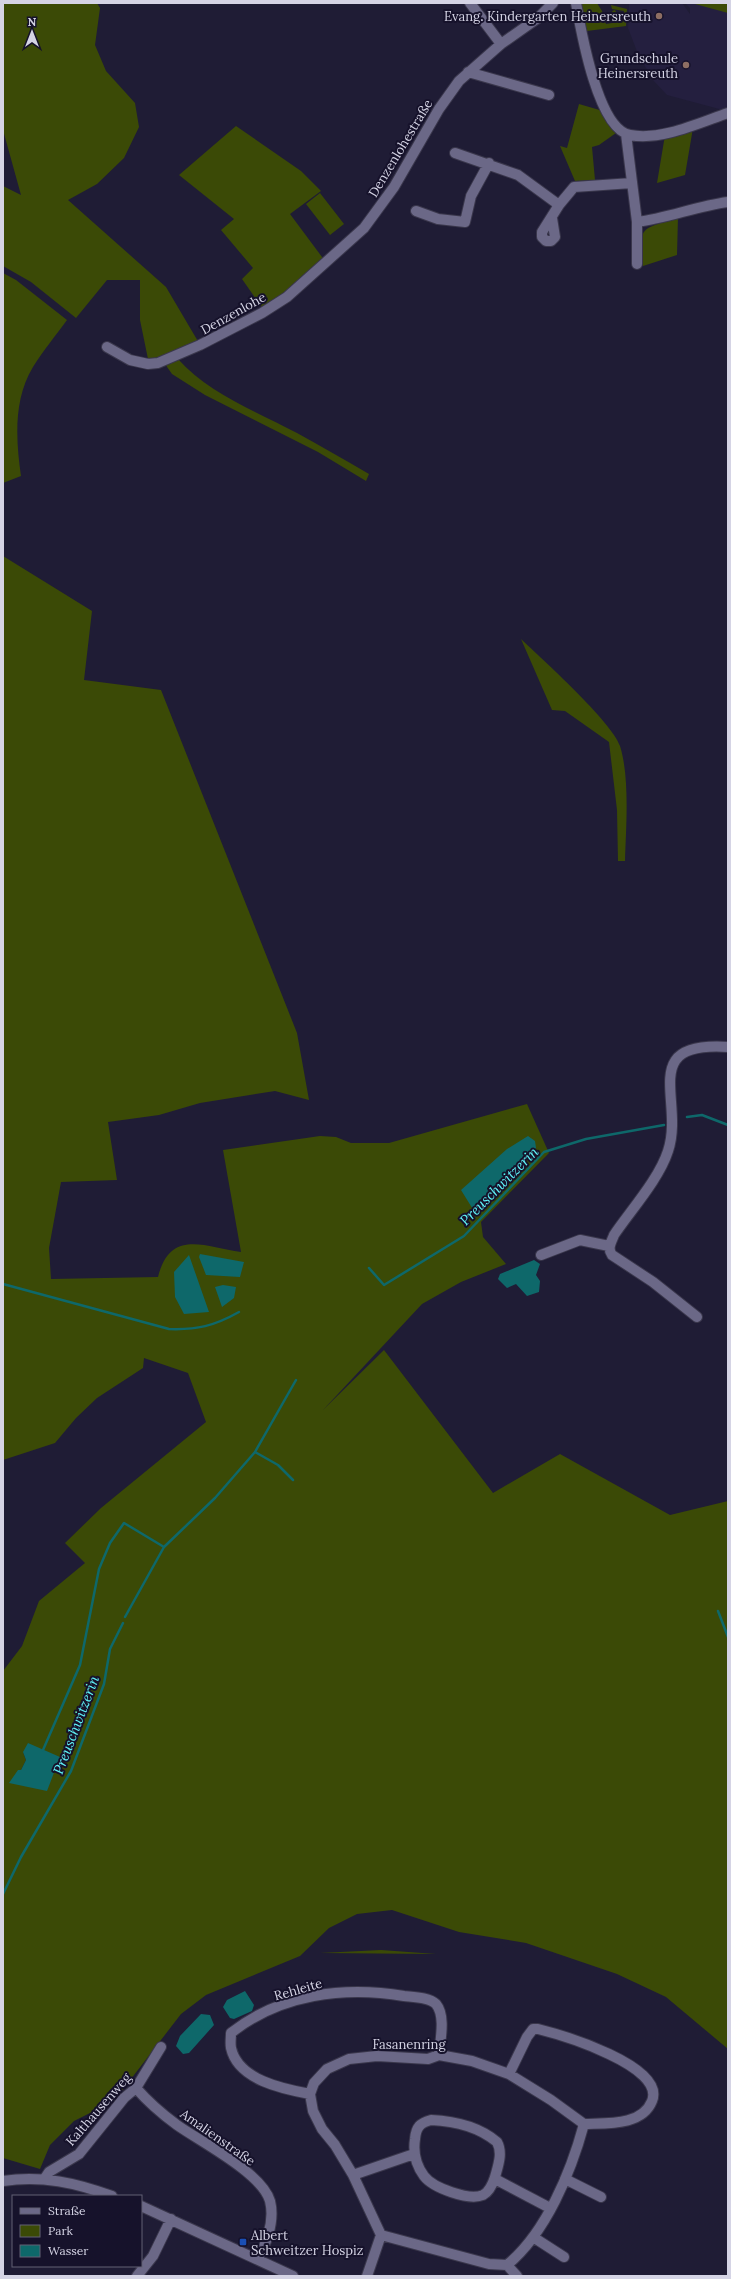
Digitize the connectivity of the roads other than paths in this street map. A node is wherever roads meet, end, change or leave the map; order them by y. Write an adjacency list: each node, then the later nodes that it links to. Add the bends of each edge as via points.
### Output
1 (470, 3): 4 (street)
2 (553, 3): 4 (street, Denzenlohestraße, via 538,18)
3 (576, 3): 8 (street, via 586,55 598,93 614,122)
4 (501, 44): 5 (street, Denzenlohestraße)
5 (468, 72): 6 (street); 17 (street, Denzenlohestraße, via 448,95 394,187)
6 (549, 95)
7 (728, 113): 8 (street, via 676,131 635,136)
8 (626, 134): 11 (street)
9 (455, 153): 10 (street)
10 (489, 163): 13 (street, via 518,175); 14 (street, via 471,196 465,222 438,219)
11 (632, 183): 13 (street, via 574,187); 16 (street)
12 (728, 202): 16 (street, via 685,210 651,221)
13 (559, 205): 15 (street)
14 (416, 211)
15 (552, 218)
16 (637, 222): 18 (street)
17 (355, 238): 19 (street, Denzenlohe, via 287,297 262,313 184,353 148,364 130,360)
18 (637, 264)
19 (107, 347)
20 (728, 1047): 21 (street, via 708,1046 692,1049 676,1057 670,1081 671,1138 668,1150 658,1172)
21 (609, 1246): 22 (street, via 580,1240); 23 (street, via 612,1255 659,1286)
22 (541, 1255)
23 (697, 1317)
24 (161, 2047): 27 (street, Kalthausenweg)
25 (439, 2055): 26 (street, Fasanenring, via 472,2061); 28 (street, Fasanenring, via 428,2059 377,2056 349,2059 327,2069 314,2083); 28 (street, Rehleite, via 440,2011 435,2003 383,1992 317,1994 260,2015 230,2033 231,2049 237,2061 248,2073 292,2091)
26 (509, 2074): 29 (street, Fasanenring); 29 (street, via 527,2037 533,2030 538,2029 615,2057 643,2074 652,2084 653,2099 641,2116 625,2121)
27 (136, 2088): 32 (street, Kalthausenweg, via 124,2098 79,2154 49,2172); 44 (street, Amalienstraße, via 151,2105 247,2171 261,2186 270,2201 271,2227 268,2240)
28 (310, 2094): 31 (street, via 313,2112 322,2129)
29 (584, 2124): 34 (street)
30 (414, 2154): 31 (street); 33 (street, via 425,2177 454,2193 466,2196 482,2195); 33 (street, via 415,2135 422,2122 431,2120 460,2123 497,2142 500,2155)
31 (353, 2175): 41 (street)
32 (45, 2178): 35 (street); 36 (street)
33 (495, 2179): 39 (street)
34 (565, 2179): 37 (street); 39 (street)
35 (3, 2181)
36 (109, 2195)
37 (601, 2197)
38 (142, 2206): 40 (street)
39 (550, 2208): 42 (street)
40 (171, 2218): 44 (street); 46 (street, via 153,2256)
41 (382, 2235): 45 (street, via 489,2264); 48 (street)
42 (533, 2237): 43 (street); 45 (street)
43 (564, 2257)
44 (258, 2259): 47 (street)
45 (507, 2265): 49 (street)
46 (137, 2276)
47 (292, 2276)
48 (367, 2276)
49 (517, 2276)

